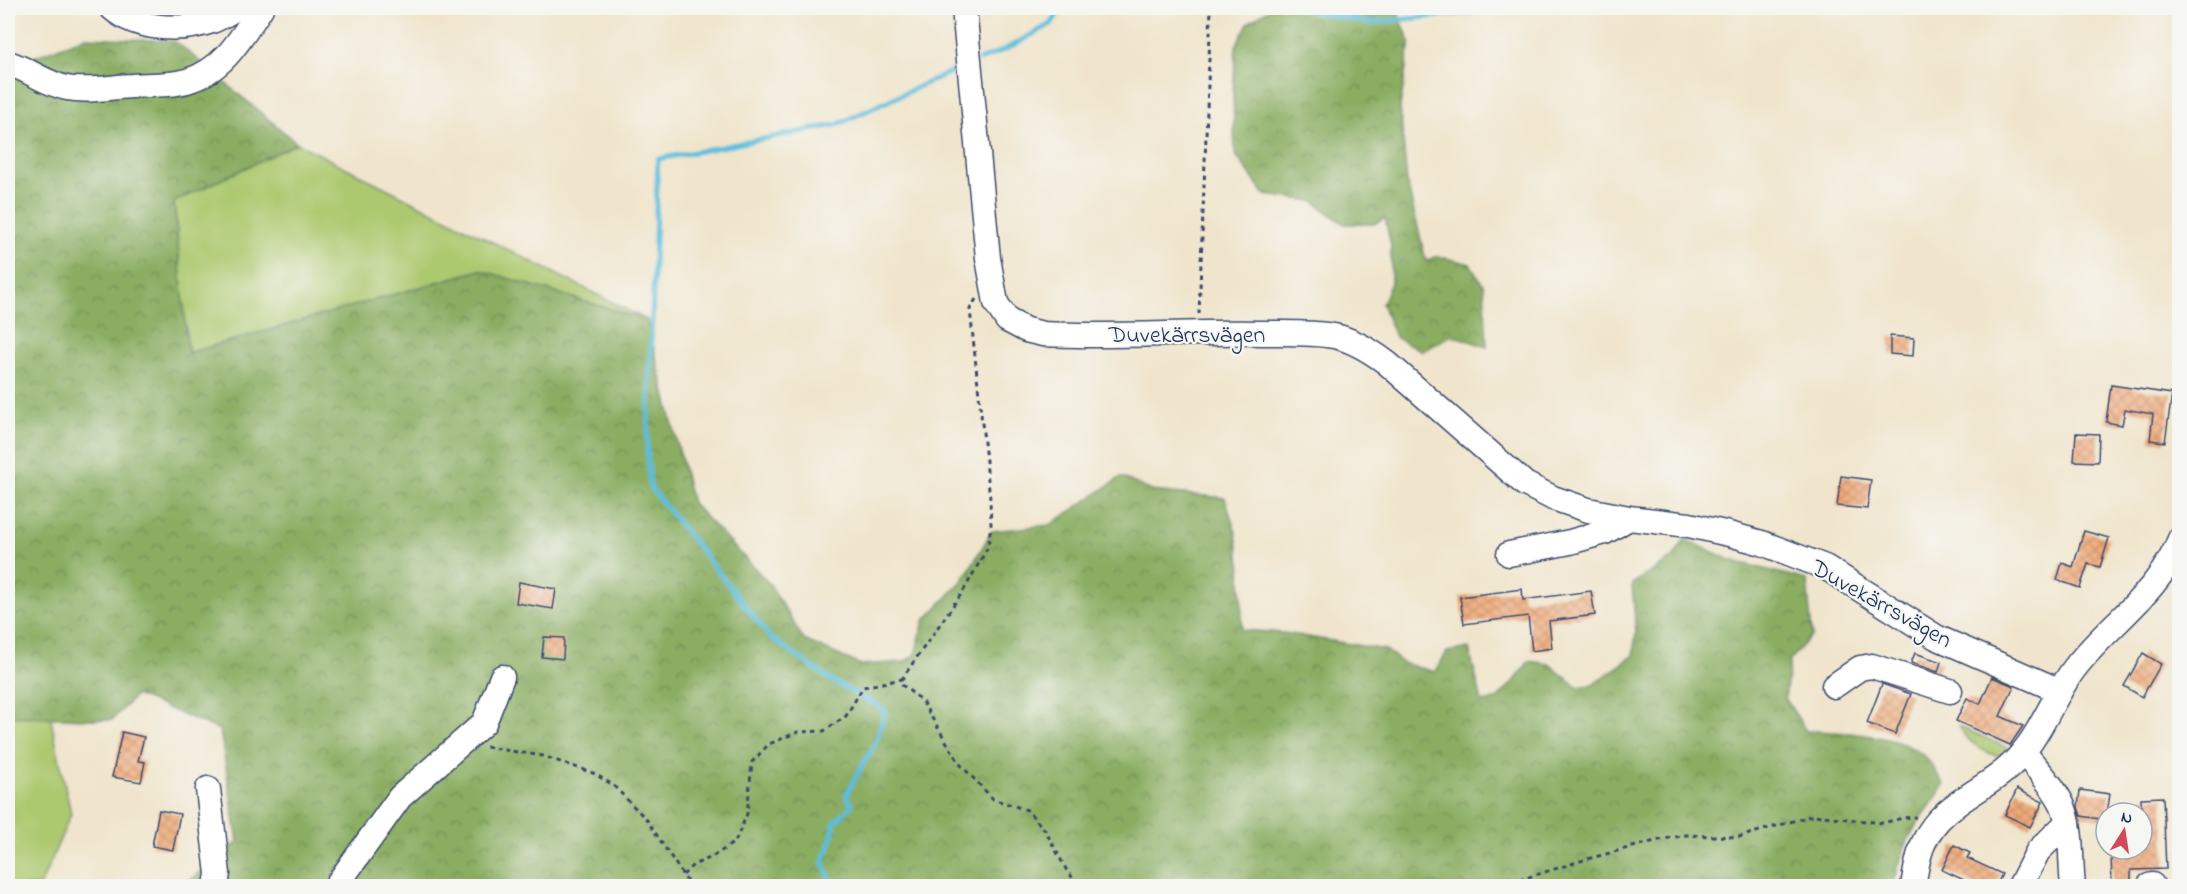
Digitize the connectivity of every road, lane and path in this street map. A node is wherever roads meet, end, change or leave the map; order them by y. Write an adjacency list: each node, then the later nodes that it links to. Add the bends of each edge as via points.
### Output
1 (112, 8): 2 (street, via 137,21 173,27 195,26)
2 (237, 8)
3 (261, 8): 6 (street, via 233,51 204,74 186,81 86,90 53,84)
4 (964, 8): 7 (street, Duvekärrsvägen)
5 (1211, 8): 8 (path)
6 (8, 63)
7 (995, 296): 8 (street, Duvekärrsvägen, via 1008,320 1043,334); 13 (path, via 974,300 970,309 990,499 988,547 964,591)
8 (1199, 332): 9 (street, Duvekärrsvägen, via 1334,336 1368,349 1525,484 1588,510)
9 (1629, 518): 11 (street, via 1605,532); 16 (street, Duvekärrsvägen, via 1729,534 1825,567 1936,637)
10 (2180, 539): 16 (street, via 2153,585 2096,642)
11 (1509, 554)
12 (502, 677): 17 (street, via 484,723)
13 (902, 679): 22 (path, via 863,687 846,716 824,731 798,732 769,744 752,762 747,814 735,842 693,865); 26 (path, via 902,685 921,700 960,764 993,799 1027,810 1045,830 1067,871)
14 (1834, 686): 15 (street, via 1860,668 1872,666)
15 (1950, 692)
16 (2060, 692): 18 (street)
17 (458, 746): 22 (path, via 543,756 593,773 613,785 648,820); 24 (street, via 400,797)
18 (2023, 752): 20 (street, via 2063,805); 21 (street, via 1992,782)
19 (208, 789): 23 (street)
20 (2068, 822): 29 (street, via 2038,851); 30 (street)
21 (1934, 824): 27 (path, via 1920,817 1882,823 1814,815 1739,837 1686,835 1659,840 1503,885); 28 (street, via 1920,850)
22 (683, 875): 25 (path)
23 (216, 886)
24 (336, 886)
25 (690, 886)
26 (1085, 886)
27 (1484, 886)
28 (1913, 886)
29 (2020, 886)
30 (2073, 886)

